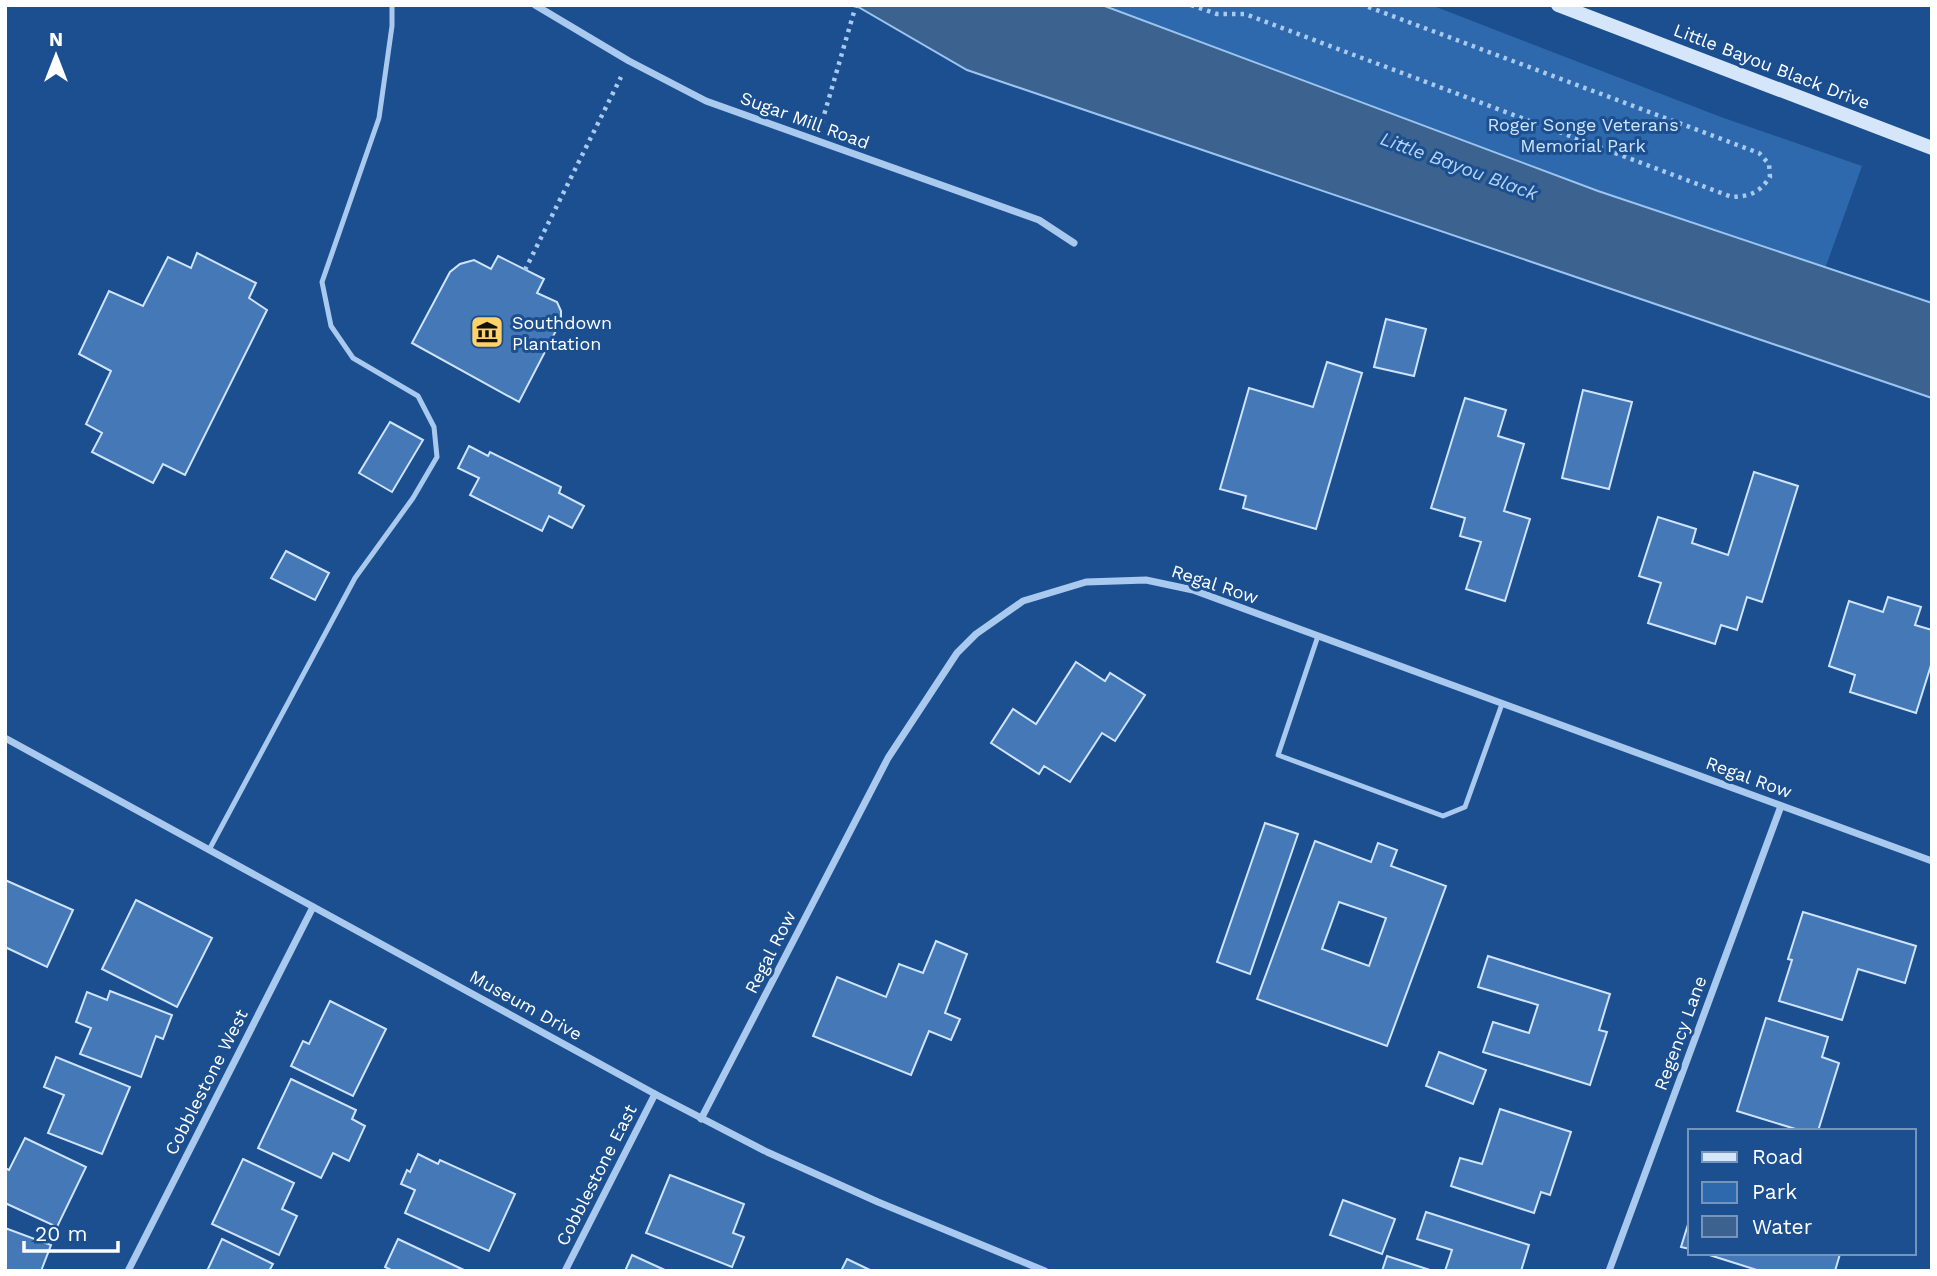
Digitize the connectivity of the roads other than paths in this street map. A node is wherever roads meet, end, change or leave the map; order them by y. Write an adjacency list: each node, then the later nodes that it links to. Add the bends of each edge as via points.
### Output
1 (392, 5): 10 (lane, via 379,118 322,282 331,327 353,358 418,396 434,427 437,457 355,578)
2 (535, 5): 5 (street, Sugar Mill Road, via 706,101 1040,220)
3 (1559, 5): 4 (main road, Little Bayou Black Drive)
4 (1932, 148)
5 (1074, 243)
6 (1318, 636): 7 (street, Regal Row); 7 (lane, via 1278,755 1443,816 1465,807); 14 (street, Regal Row, via 1193,590 1146,580 1086,582 1023,601 976,634 957,653 888,758)
7 (1502, 704): 9 (street, Regal Row)
8 (5, 738): 10 (street, Museum Drive)
9 (1781, 806): 11 (street, Regal Row); 18 (street, Regency Lane)
10 (209, 850): 12 (street, Museum Drive)
11 (1932, 861)
12 (313, 907): 13 (street, Museum Drive); 16 (street, Cobblestone West)
13 (655, 1094): 14 (street, Museum Drive); 17 (street, Cobblestone East)
14 (701, 1119): 15 (street, Museum Drive, via 766,1152)
15 (1043, 1270)
16 (128, 1271)
17 (565, 1271)
18 (1609, 1271)

